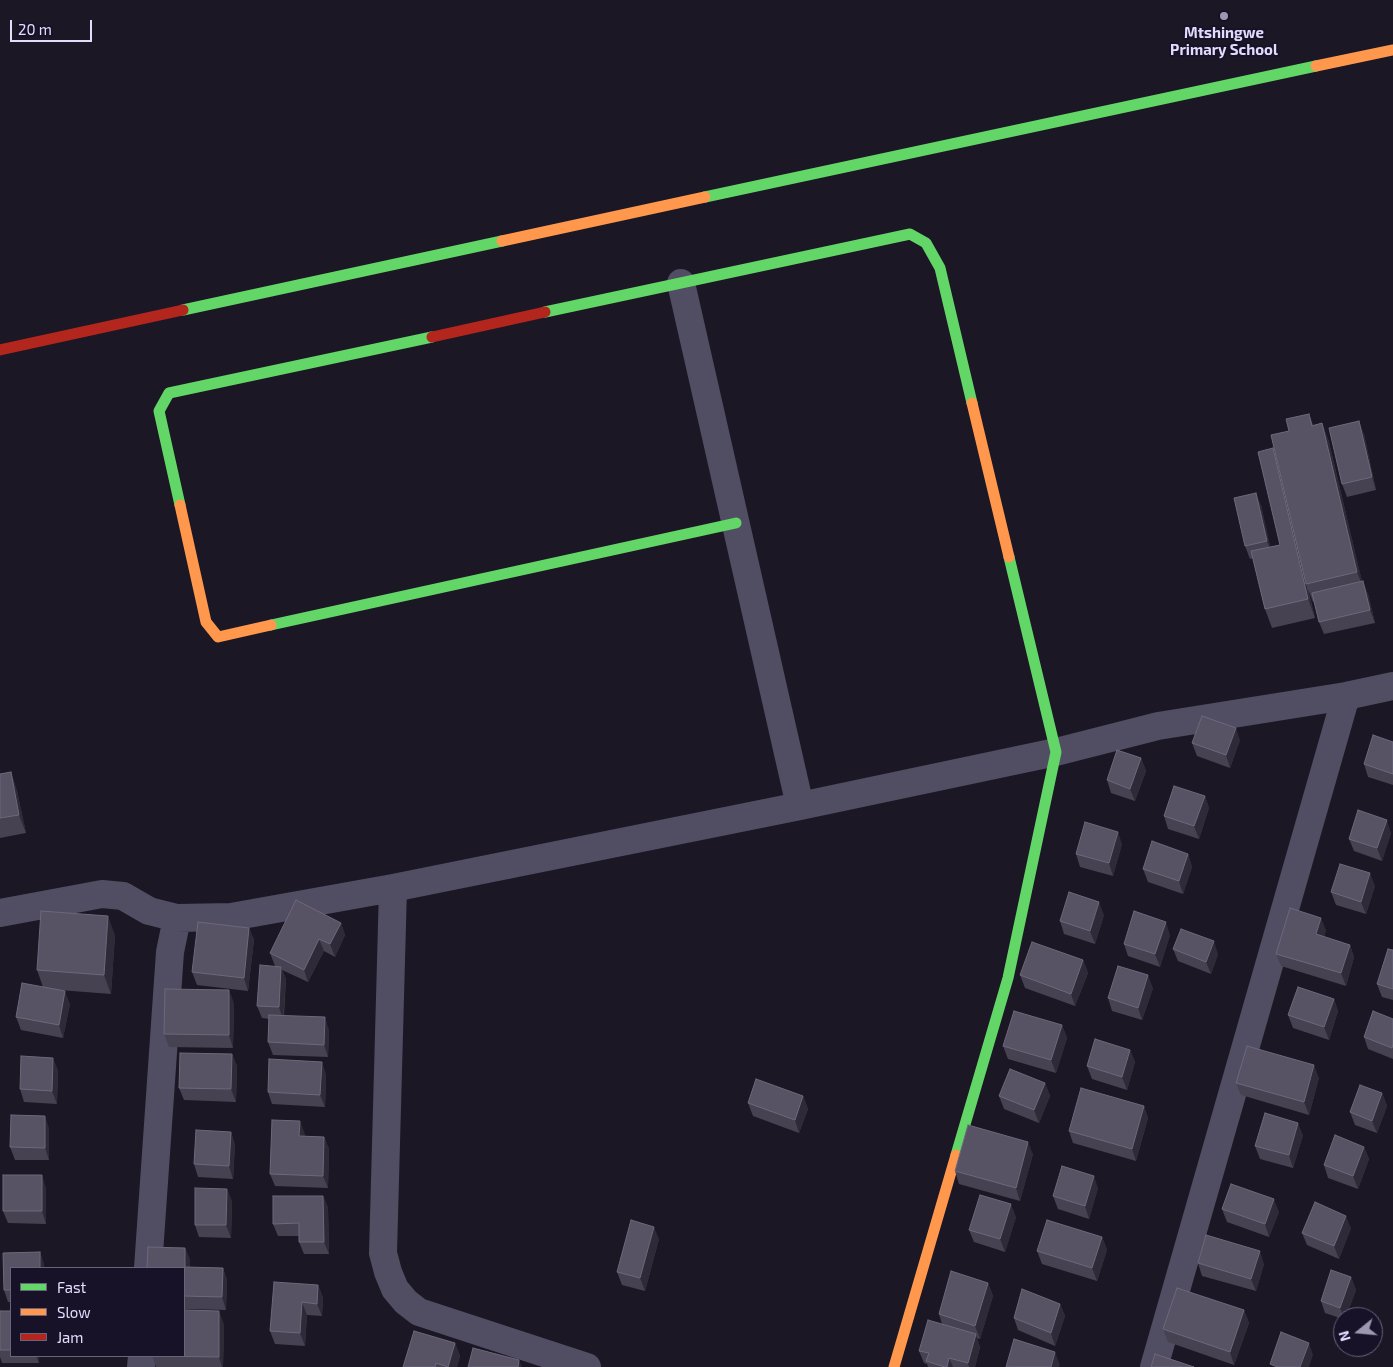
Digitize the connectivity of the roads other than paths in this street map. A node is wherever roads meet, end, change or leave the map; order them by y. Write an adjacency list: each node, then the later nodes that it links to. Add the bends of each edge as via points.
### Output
1 (1393, 50): 3 (street)
2 (681, 283): 4 (street); 4 (street, via 169,393 159,411 206,622 218,637); 7 (street, via 910,234 926,243 940,268)
3 (0, 350)
4 (736, 523): 8 (street)
5 (1393, 686): 6 (street)
6 (1346, 696): 7 (street, via 1158,726); 15 (street)
7 (1056, 752): 8 (street); 14 (street, via 1008,978)
8 (800, 806): 9 (street)
9 (393, 888): 11 (street, via 231,917); 13 (street, via 383,1253 388,1272 406,1302 419,1312)
10 (0, 914): 11 (street, via 102,894 123,896 149,912)
11 (177, 918): 12 (street, via 170,952)
12 (148, 1267)
13 (587, 1367)
14 (894, 1367)
15 (1154, 1367)

